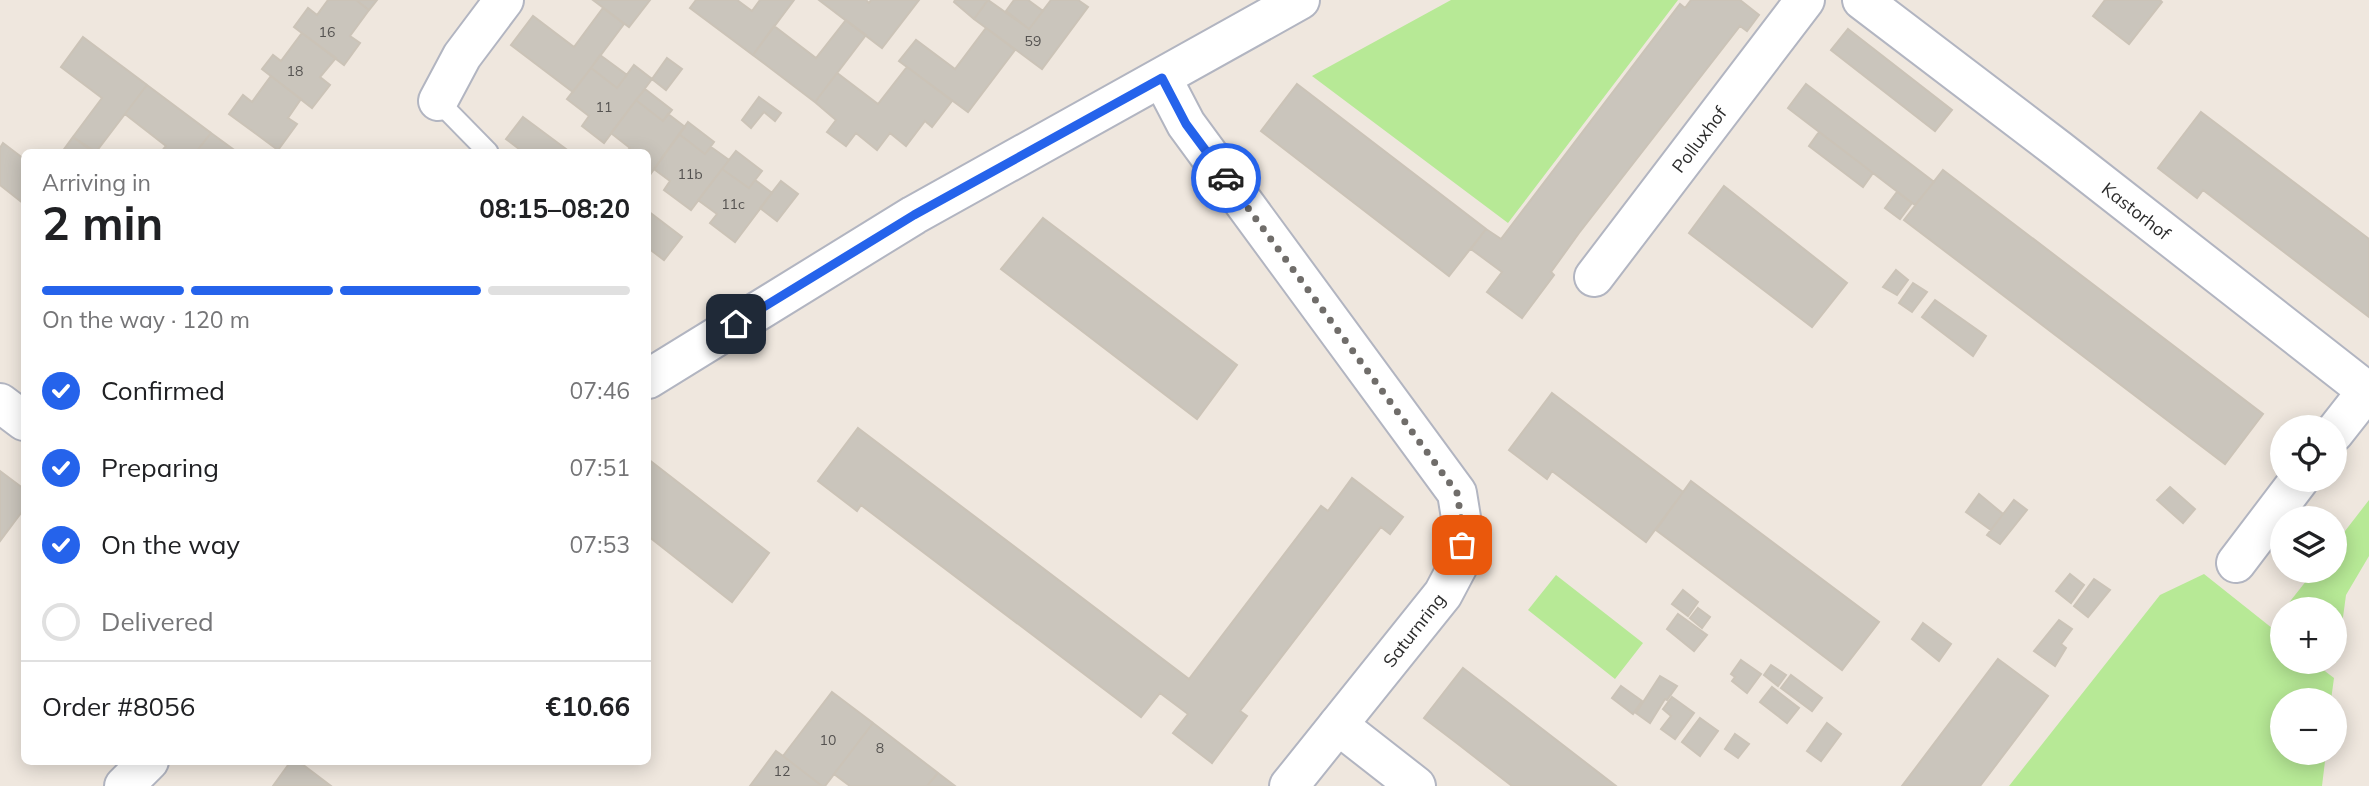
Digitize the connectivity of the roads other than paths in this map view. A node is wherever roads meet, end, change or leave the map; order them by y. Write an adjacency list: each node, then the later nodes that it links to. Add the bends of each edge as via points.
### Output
1 (504, 0): 6 (street, via 461,56)
2 (1300, 0): 5 (street)
3 (1805, 0): 8 (street, Polluxhof)
4 (1862, 0): 11 (street, Kastorhof, via 2367,391)
5 (1162, 78): 9 (street, via 914,215); 15 (street, Saturnring, via 1186,124 1457,493 1463,530 1461,561 1443,594)
6 (438, 101): 7 (lane)
7 (485, 149)
8 (1594, 277)
9 (651, 377)
10 (0, 403): 12 (street)
11 (2347, 416)
12 (21, 419)
13 (2290, 492): 14 (street)
14 (2236, 563)
15 (1338, 725): 18 (street, Saturnring); 19 (street)
16 (145, 765): 17 (street)
17 (124, 786)
18 (1289, 786)
19 (1416, 786)

